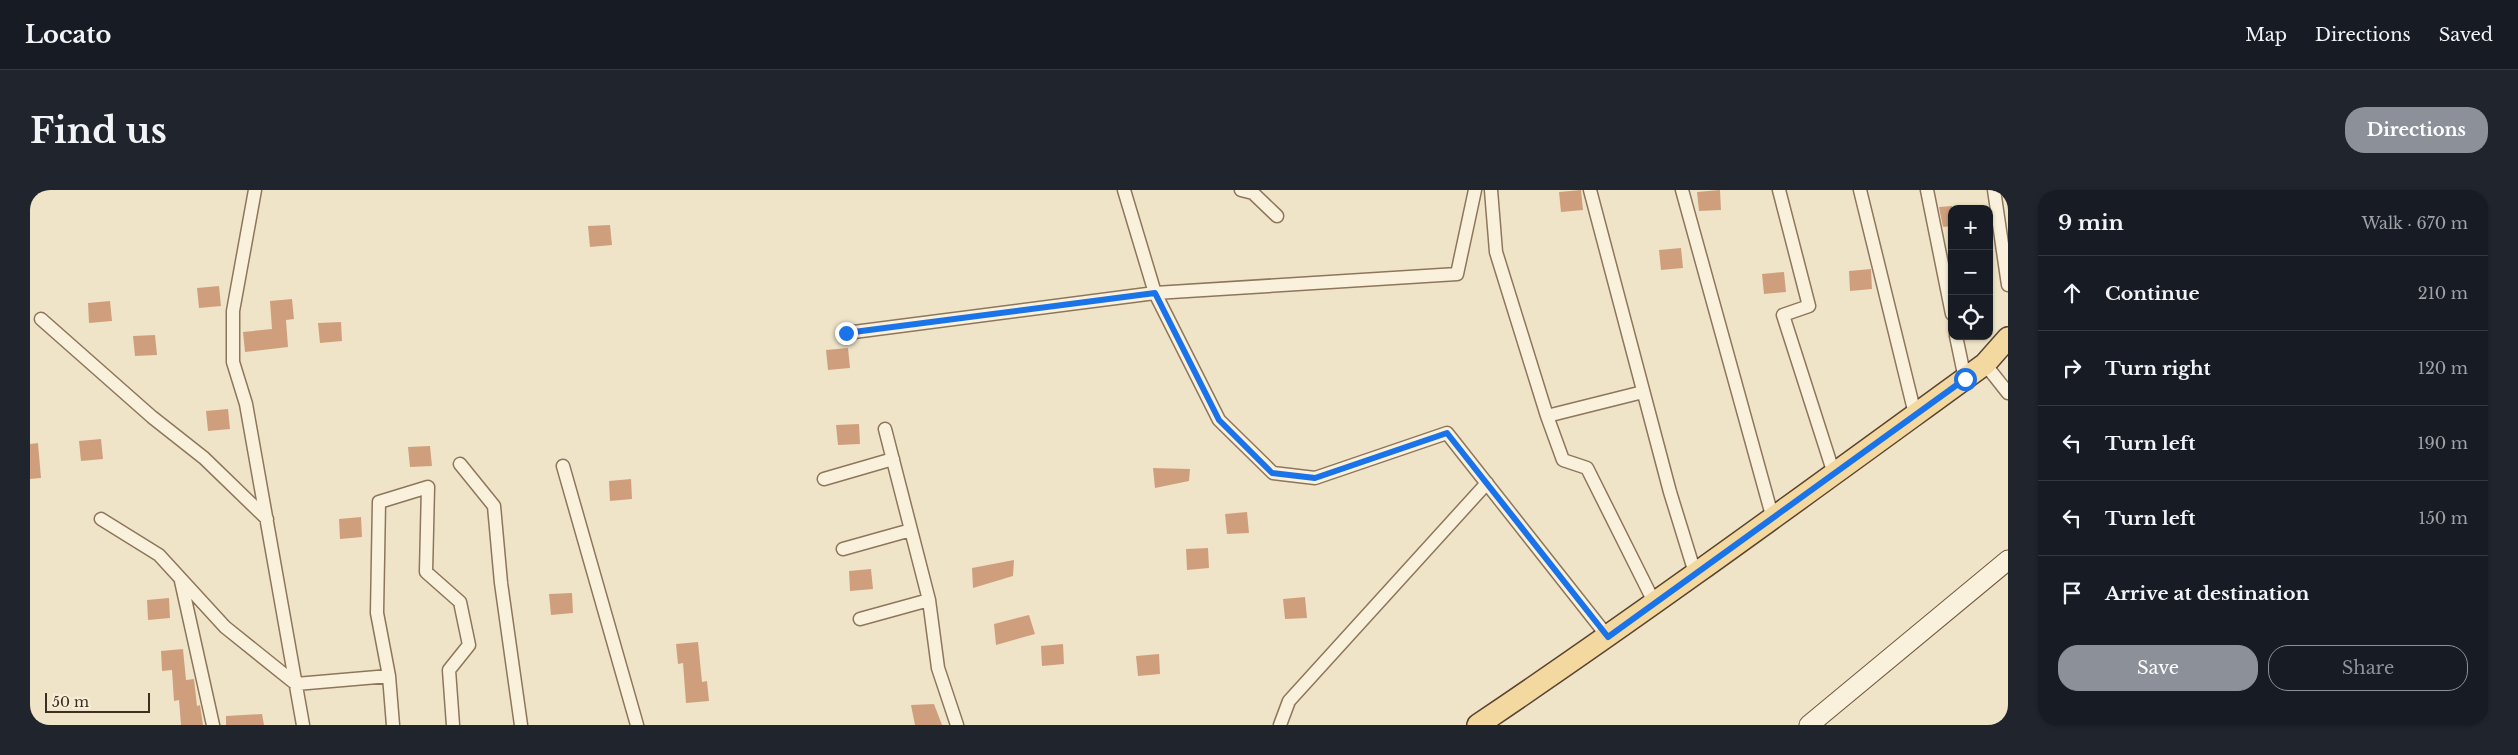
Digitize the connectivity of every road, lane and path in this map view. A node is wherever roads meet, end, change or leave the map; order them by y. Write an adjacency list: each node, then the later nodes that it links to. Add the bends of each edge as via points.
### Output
1 (255, 190): 34 (street, via 234,311 234,362 246,404)
2 (1124, 190): 14 (street)
3 (1240, 190): 12 (street, via 1253,193)
4 (1475, 190): 14 (street, via 1457,274)
5 (1491, 190): 25 (street, via 1496,252)
6 (1590, 190): 22 (street)
7 (1682, 190): 35 (street)
8 (1779, 190): 30 (street, via 1810,306 1783,315)
9 (1860, 190): 24 (street)
10 (1927, 190): 15 (street)
11 (1994, 190): 13 (street)
12 (1277, 216)
13 (2008, 285)
14 (1155, 293): 17 (street); 32 (street, via 1219,420 1272,473 1315,478 1447,433)
15 (1948, 295)
16 (41, 320): 34 (street, via 204,458)
17 (846, 333)
18 (2008, 338): 20 (main road)
19 (1957, 340): 21 (street)
20 (1985, 364): 21 (main road); 23 (street)
21 (1965, 379): 24 (main road)
22 (1643, 392): 25 (street); 39 (street)
23 (2008, 393)
24 (1914, 414): 30 (main road)
25 (1547, 416): 42 (street, via 1563,460 1587,468)
26 (886, 429): 27 (street)
27 (893, 459): 31 (street); 36 (street)
28 (460, 464): 51 (street, via 494,506)
29 (563, 466): 52 (street)
30 (1834, 474): 35 (main road)
31 (824, 479)
32 (1487, 483): 44 (street); 54 (street, via 1290,701)
33 (101, 519): 40 (street, via 159,555)
34 (267, 519): 46 (street)
35 (1773, 519): 39 (main road)
36 (911, 530): 37 (street); 41 (street)
37 (843, 549)
38 (2008, 560): 56 (street)
39 (1696, 573): 42 (main road)
40 (180, 579): 46 (street, via 225,628); 47 (street)
41 (929, 600): 43 (street); 53 (street, via 938,668)
42 (1654, 602): 44 (main road)
43 (860, 619)
44 (1608, 637): 55 (main road)
45 (390, 676): 46 (street); 49 (street); 50 (street, via 377,613 379,502 428,487 426,572 460,602 469,645 449,670)
46 (296, 684): 48 (street)
47 (214, 725)
48 (303, 725)
49 (393, 725)
50 (454, 725)
51 (521, 725)
52 (637, 725)
53 (957, 725)
54 (1280, 725)
55 (1478, 725)
56 (1809, 725)

